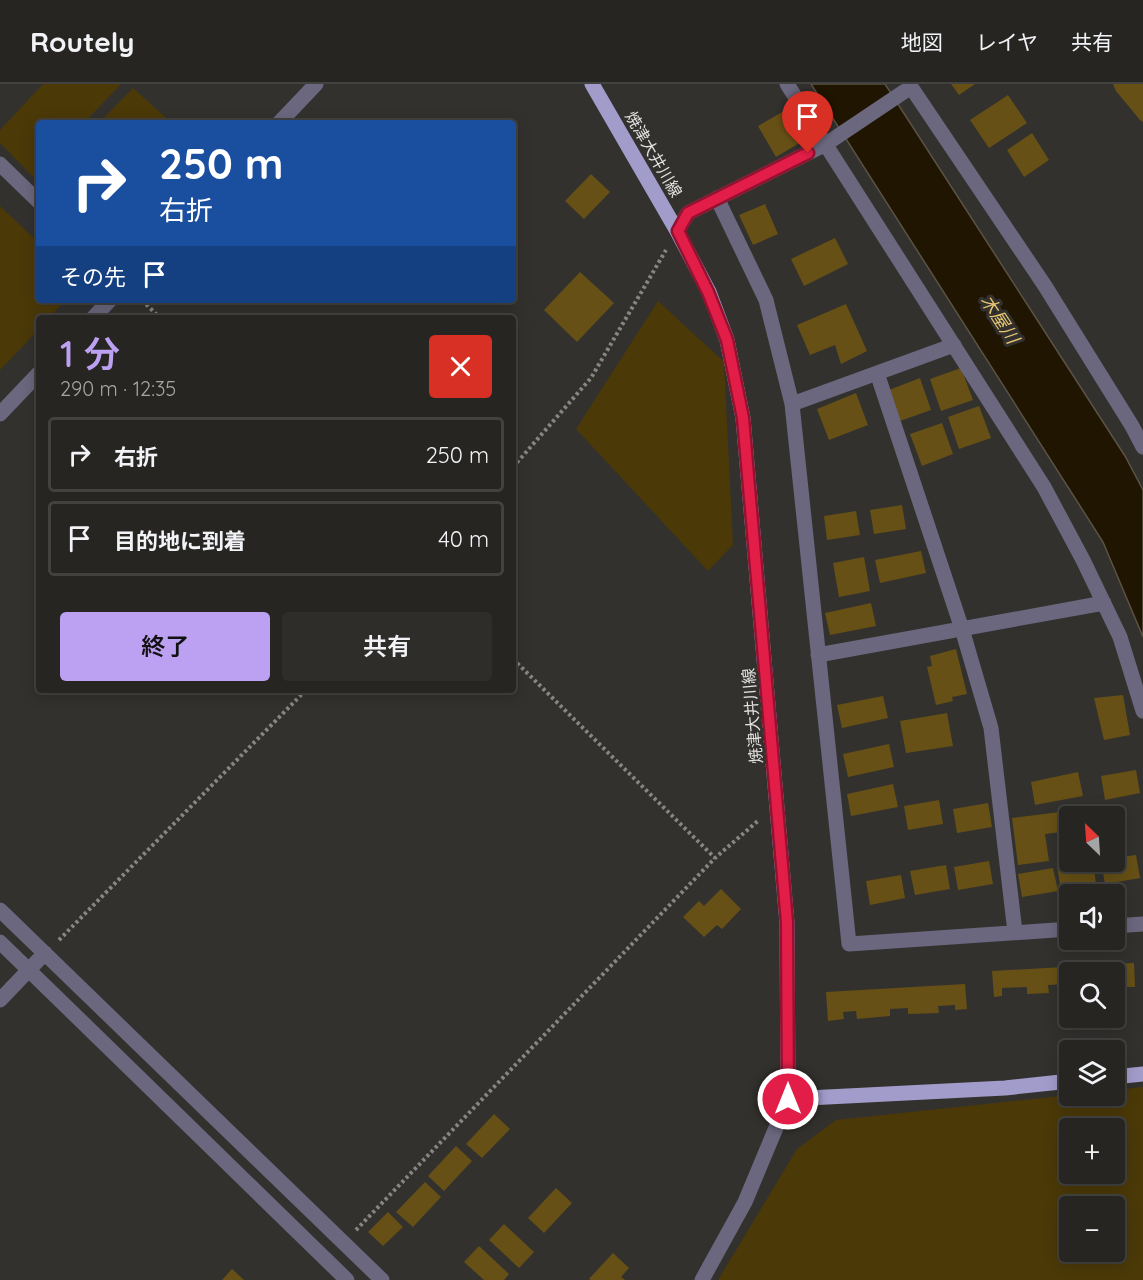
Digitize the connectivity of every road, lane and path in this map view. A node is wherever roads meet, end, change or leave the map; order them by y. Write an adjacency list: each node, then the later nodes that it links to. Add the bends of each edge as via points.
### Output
1 (316, 84): 5 (street)
2 (592, 84): 10 (main road, 焼津大井川線)
3 (787, 84): 6 (street)
4 (907, 89): 6 (street); 20 (street, via 1045,286)
5 (282, 120)
6 (831, 140): 8 (street); 15 (street)
7 (0, 164): 9 (street)
8 (717, 198): 10 (street, via 688,213); 18 (street, via 766,300)
9 (36, 199)
10 (678, 231): 21 (path, via 591,378); 28 (main road, 焼津大井川線, via 727,340 743,418)
11 (107, 303): 13 (street)
12 (145, 303): 14 (path)
13 (96, 315)
14 (157, 315)
15 (954, 345): 16 (street); 22 (street, via 1044,487)
16 (877, 373): 18 (street); 23 (street)
17 (36, 376): 19 (street)
18 (792, 404): 24 (street)
19 (0, 414)
20 (1143, 447)
21 (516, 464)
22 (1104, 603): 23 (street); 27 (street, via 1120,637)
23 (962, 628): 24 (street); 34 (street, via 991,728)
24 (818, 655): 34 (street, via 849,944)
25 (516, 662): 29 (path)
26 (303, 693): 36 (path)
27 (1143, 711)
28 (778, 804): 29 (path); 42 (main road, 焼津大井川線, via 787,922)
29 (714, 858): 43 (path)
30 (0, 910): 36 (street)
31 (1143, 924): 32 (street)
32 (1125, 925)
33 (1059, 930): 34 (street)
34 (1015, 932)
35 (0, 942): 37 (street)
36 (45, 953): 37 (street); 43 (street)
37 (29, 970): 38 (street); 44 (street)
38 (0, 1000)
39 (1143, 1074): 40 (main road)
40 (1125, 1076)
41 (1059, 1082): 42 (main road)
42 (788, 1099): 46 (street, via 745,1202)
43 (345, 1242): 45 (street)
44 (346, 1280)
45 (382, 1280)
46 (702, 1280)

